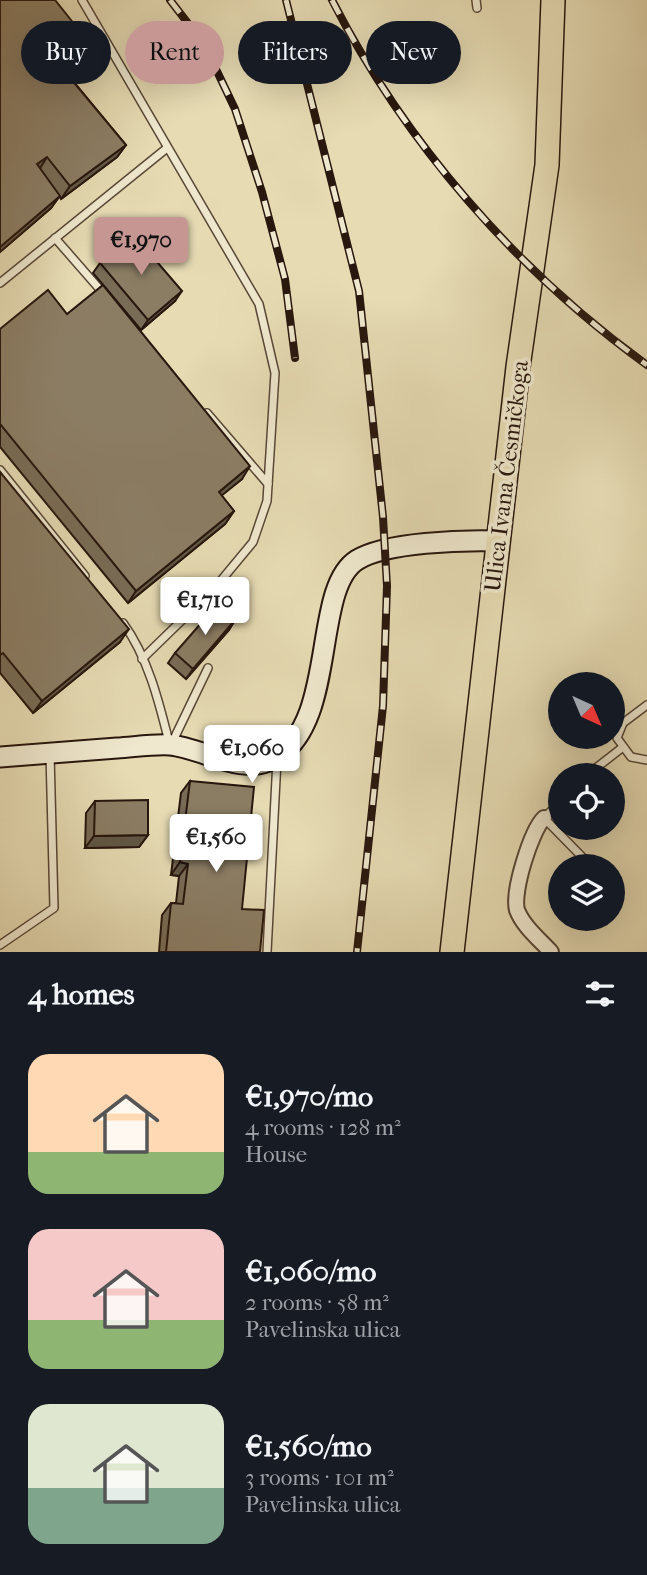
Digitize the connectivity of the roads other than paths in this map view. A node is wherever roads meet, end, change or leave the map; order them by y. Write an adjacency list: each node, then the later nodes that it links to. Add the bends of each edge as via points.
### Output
1 (82, 0): 3 (lane)
2 (553, 0): 10 (main road, Ulica Ivana Česmičkoga, via 547,165)
3 (167, 148): 4 (lane); 9 (lane, via 260,304 275,373)
4 (55, 238): 5 (lane); 6 (lane)
5 (0, 283)
6 (108, 299)
7 (197, 402): 9 (lane)
8 (0, 470): 11 (lane)
9 (268, 484): 13 (lane, via 253,542 214,589)
10 (498, 541): 21 (main road, via 438,542 367,555 344,571 309,715 300,734); 30 (main road, Ulica Ivana Česmičkoga)
11 (92, 585)
12 (117, 616): 13 (lane)
13 (142, 659): 17 (lane)
14 (208, 668): 17 (lane)
15 (647, 705): 16 (lane)
16 (625, 722)
17 (170, 745): 20 (main road); 21 (main road, via 243,765 257,765)
18 (620, 749): 24 (lane)
19 (625, 749): 23 (lane, via 631,757)
20 (50, 753): 22 (main road); 28 (lane, via 54,908)
21 (277, 756): 29 (lane)
22 (0, 757)
23 (647, 760)
24 (602, 763)
25 (548, 814): 26 (lane)
26 (544, 818): 27 (lane); 31 (street, via 530,839 516,907)
27 (579, 854)
28 (0, 945)
29 (267, 952)
30 (452, 952)
31 (551, 952)

